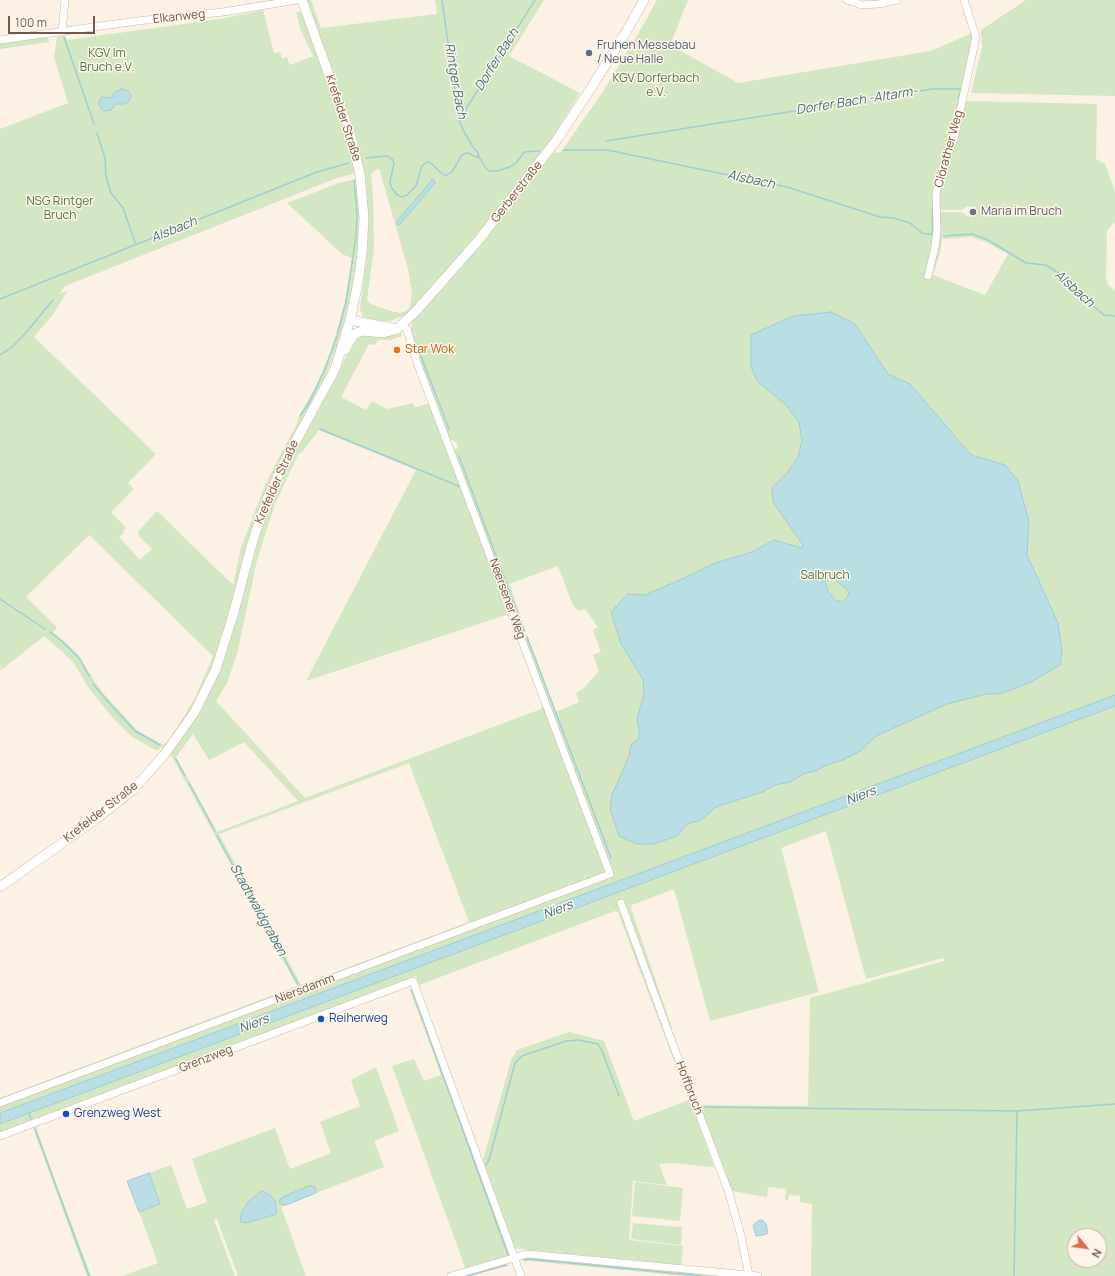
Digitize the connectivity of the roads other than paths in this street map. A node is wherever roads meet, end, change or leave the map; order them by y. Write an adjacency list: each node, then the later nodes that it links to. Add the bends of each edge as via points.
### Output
1 (65, 0): 8 (street)
2 (297, 0): 8 (street, Elkanweg)
3 (302, 0): 11 (main road, Krefelder Straße, via 350,133 360,174 364,218 362,252)
4 (644, 0): 12 (main road, Gerberstraße, via 556,141 482,236)
5 (847, 0): 6 (street, via 862,5)
6 (897, 0)
7 (964, 0): 10 (street, Clörather Weg, via 976,37 954,139 940,174 936,194 937,230)
8 (62, 32): 9 (street, Elkanweg)
9 (0, 40)
10 (928, 276)
11 (350, 320): 12 (main road); 13 (main road, Krefelder Straße)
12 (400, 327): 13 (main road, via 383,334 362,331 356,333); 14 (street, Neersener Weg, via 407,330)
13 (335, 368): 15 (main road, Krefelder Straße, via 268,497 216,669 194,713 164,756 133,790)
14 (610, 874): 17 (street, Niersdamm)
15 (0, 887)
16 (621, 903): 20 (street, Hoffbruch, via 728,1193)
17 (0, 1103)
18 (0, 1136): 19 (street, Grenzweg, via 413,981)
19 (516, 1258): 20 (street, via 527,1254); 21 (street); 22 (street)
20 (749, 1275): 23 (street)
21 (451, 1276)
22 (521, 1276)
23 (758, 1276)

